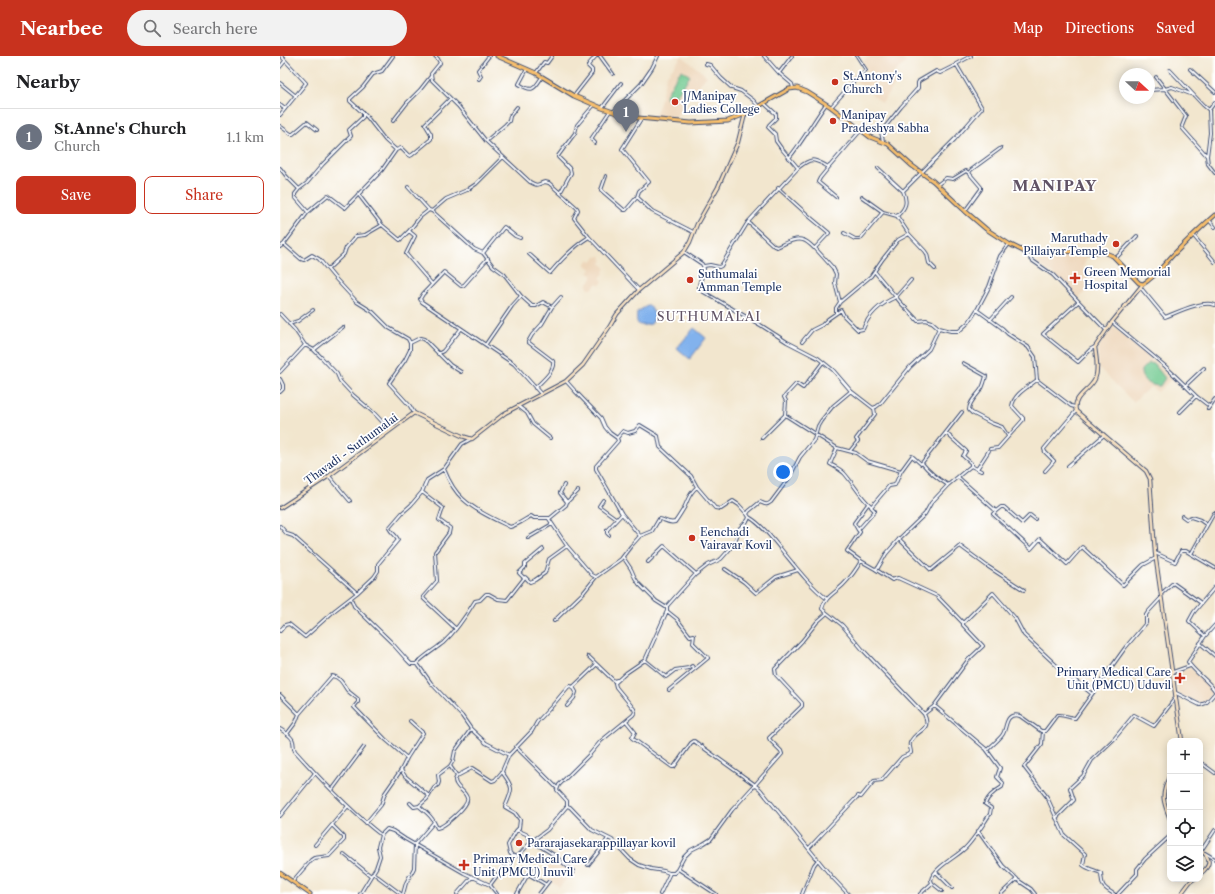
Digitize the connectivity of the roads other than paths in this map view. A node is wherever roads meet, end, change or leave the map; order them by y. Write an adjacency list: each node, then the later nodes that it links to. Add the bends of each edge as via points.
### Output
1 (281, 56): 14 (street)
2 (393, 56): 50 (street, via 382,71 373,74 350,99)
3 (435, 56): 24 (street, via 440,63)
4 (489, 56): 27 (street, via 478,70 481,76)
5 (498, 56): 18 (main road)
6 (552, 56): 21 (street)
7 (596, 56): 36 (street, via 588,66 592,73)
8 (600, 56): 23 (street)
9 (658, 56): 49 (street, via 641,84)
10 (764, 56): 22 (street)
11 (792, 56): 22 (street)
12 (857, 56): 45 (street, via 866,70)
13 (971, 56): 16 (street)
14 (285, 61): 17 (street); 35 (street, via 306,82)
15 (706, 64): 43 (street, via 732,88 741,91)
16 (956, 64): 59 (street, via 940,74 936,71 919,81 918,88 881,132); 70 (street, via 982,108)
17 (280, 67)
18 (527, 69): 21 (main road); 25 (street, via 520,84 527,89 534,88)
19 (1190, 69): 33 (street)
20 (1170, 70): 34 (street)
21 (536, 73): 25 (main road)
22 (779, 73): 30 (street)
23 (613, 74)
24 (431, 76): 37 (street); 54 (street)
25 (542, 77): 36 (main road)
26 (1156, 78): 31 (street)
27 (479, 79)
28 (621, 82): 46 (street)
29 (280, 83): 35 (street)
30 (793, 88): 39 (main road); 40 (main road, via 807,92)
31 (1165, 89): 32 (street); 34 (street, via 1172,87); 63 (street, via 1186,116 1183,129)
32 (1155, 90)
33 (1215, 92)
34 (1194, 95): 48 (street)
35 (296, 96): 47 (street)
36 (574, 96): 42 (main road)
37 (451, 99): 58 (street); 62 (street, via 426,124 431,139 410,156 402,148)
38 (1215, 102): 48 (street)
39 (764, 103): 43 (main road); 65 (street, via 776,114 776,118 768,127)
40 (826, 104): 45 (main road); 65 (street)
41 (280, 105): 47 (street)
42 (594, 105): 46 (main road); 79 (street, via 576,125 574,133 558,156 571,173)
43 (758, 106): 51 (main road)
44 (517, 107): 58 (street, via 509,121)
45 (831, 107): 57 (main road)
46 (602, 108): 49 (main road)
47 (285, 109): 52 (street)
48 (1209, 110): 63 (street)
49 (612, 112): 53 (main road); 60 (street, via 592,139)
50 (363, 113): 62 (street); 77 (street, via 363,117 349,130 351,136)
51 (745, 114): 53 (main road, via 728,121 691,124); 96 (main road, via 738,142 718,187)
52 (280, 115)
53 (642, 118): 81 (street, via 622,149 649,182 639,191)
54 (393, 121)
55 (280, 126): 56 (street, via 293,134 308,122)
56 (317, 130)
57 (861, 130): 59 (main road); 67 (street)
58 (486, 141): 64 (street)
59 (883, 141): 70 (main road)
60 (595, 144)
61 (1001, 148): 71 (street)
62 (396, 150): 80 (street, via 382,170)
63 (1207, 156): 72 (street, via 1208,164)
64 (503, 157): 79 (street, via 536,185 549,183); 85 (street, via 476,184 446,199)
65 (789, 158): 66 (street)
66 (798, 168): 67 (street, via 807,160 812,160); 76 (street)
67 (829, 168): 82 (street, via 818,182)
68 (878, 168): 78 (street)
69 (281, 170): 77 (street)
70 (922, 172): 74 (main road); 78 (street)
71 (970, 173): 74 (street, via 966,171 953,179 946,178); 86 (street, via 981,189)
72 (1215, 173)
73 (606, 176): 81 (street, via 601,190 624,210)
74 (937, 185): 86 (main road)
75 (408, 187): 84 (street)
76 (778, 188): 92 (street); 106 (street, via 828,232)
77 (299, 190): 87 (street, via 295,198)
78 (902, 191): 90 (street, via 906,204)
79 (560, 193): 101 (street, via 577,208 574,218)
80 (358, 194): 87 (street, via 345,208 328,195); 93 (street)
81 (637, 197): 96 (street, via 652,211)
82 (836, 197)
83 (862, 197): 88 (street)
84 (429, 210): 85 (street); 95 (street, via 420,216)
85 (432, 211): 109 (street, via 474,249)
86 (965, 211): 104 (main road)
87 (308, 212): 103 (street)
88 (883, 212): 90 (street); 97 (street, via 860,239)
89 (1215, 215): 91 (main road)
90 (897, 216): 98 (street)
91 (1209, 220): 94 (street); 99 (main road)
92 (748, 222): 106 (street, via 777,248 796,239 803,240); 114 (street, via 721,266)
93 (382, 225): 95 (street, via 401,240); 115 (street, via 365,235 356,236 344,254)
94 (1215, 226)
95 (409, 231): 119 (street, via 415,236 406,254)
96 (693, 232): 108 (main road)
97 (844, 233)
98 (909, 234): 116 (street, via 925,251 929,263); 117 (street, via 898,240)
99 (1193, 235): 113 (street); 120 (main road)
100 (1137, 236): 112 (street)
101 (589, 237): 110 (street, via 565,256 550,273); 121 (street)
102 (520, 238): 109 (street, via 504,227)
103 (284, 244): 105 (street); 115 (street, via 301,259 314,256)
104 (1009, 244): 107 (main road); 131 (street, via 997,262 989,287)
105 (280, 247)
106 (814, 248): 126 (street, via 836,274 835,283)
107 (1023, 251): 112 (main road, via 1103,252); 127 (street, via 1053,275)
108 (684, 252): 114 (street); 121 (main road)
109 (484, 253): 111 (street)
110 (529, 254)
111 (488, 258): 119 (street, via 464,285 461,286 444,272); 122 (street)
112 (1116, 258): 120 (main road)
113 (1215, 262)
114 (704, 266): 148 (street, via 699,280 699,288 702,291)
115 (328, 269): 142 (street, via 357,302)
116 (935, 269)
117 (875, 272): 124 (street); 126 (street)
118 (911, 280): 124 (street)
119 (432, 284): 139 (street, via 420,299)
120 (1142, 286): 128 (street, via 1165,318 1197,305); 135 (main road)
121 (639, 290): 155 (main road, via 617,314 583,365)
122 (521, 296): 129 (street, via 532,306 542,302); 143 (street)
123 (561, 297): 129 (street)
124 (896, 297): 132 (street, via 876,310 863,329 858,330 841,310); 138 (street, via 918,321 924,319)
125 (1011, 297): 134 (street)
126 (840, 302): 132 (street)
127 (1078, 302): 140 (street); 145 (street, via 1043,334 1078,362)
128 (1215, 305)
129 (552, 307): 157 (street, via 528,342 553,364 552,369)
130 (313, 310): 136 (street)
131 (977, 310): 134 (street); 138 (street, via 958,331)
132 (836, 313): 141 (street, via 812,330)
133 (280, 314): 136 (street)
134 (990, 320): 154 (street, via 1028,347 1034,357)
135 (1112, 322): 140 (main road); 156 (street)
136 (289, 324): 144 (street)
137 (343, 327): 146 (street)
138 (939, 328): 165 (street, via 929,349)
139 (461, 329): 143 (street); 147 (street, via 443,352)
140 (1106, 330): 145 (main road)
141 (802, 342)
142 (410, 343): 147 (street, via 423,338); 169 (street, via 405,360 389,383)
143 (486, 344): 157 (street, via 514,364)
144 (305, 345): 146 (street); 151 (street)
145 (1094, 347): 164 (main road, via 1097,372 1094,381 1081,394)
146 (314, 350): 171 (street, via 353,395)
147 (438, 354): 152 (street)
148 (823, 362): 158 (street); 170 (street, via 803,388 796,384 784,397)
149 (963, 364): 175 (street, via 986,376 969,410 1002,427)
150 (1204, 368): 156 (street)
151 (280, 372)
152 (461, 372)
153 (280, 380): 159 (street, via 283,385)
154 (1037, 380): 164 (street); 175 (street, via 1019,393 1012,403 1023,420)
155 (566, 381): 160 (main road); 178 (street)
156 (1185, 386): 161 (street)
157 (535, 388): 160 (street)
158 (851, 390): 165 (street); 173 (street, via 821,421)
159 (280, 392)
160 (541, 394): 163 (main road)
161 (1196, 396): 162 (street, via 1209,408); 168 (street)
162 (1215, 399)
163 (518, 406): 176 (main road); 177 (street, via 527,413 533,424)
164 (1075, 407): 166 (main road)
165 (874, 408): 181 (street, via 875,414)
166 (1076, 411): 174 (main road); 189 (street, via 1044,449 1054,461)
167 (962, 412): 172 (street)
168 (1180, 412)
169 (414, 413): 171 (main road, Thavadi - Suthumalai); 176 (main road, Thavadi - Suthumalai, via 462,436)
170 (785, 415): 173 (street); 179 (street)
171 (391, 431): 190 (main road, Thavadi - Suthumalai)
172 (946, 433): 182 (street); 183 (street, via 966,451 963,456)
173 (816, 434): 180 (street); 206 (street, via 811,445 796,462 789,478 770,502 764,505 760,502)
174 (1104, 435): 184 (street); 222 (main road, via 1146,471 1150,479)
175 (1008, 436): 185 (street, via 998,448 990,449)
176 (472, 438): 186 (street, via 462,444)
177 (550, 438)
178 (617, 438): 194 (street, via 623,431 635,431 640,425 658,436 660,447 691,476); 205 (street, via 618,441 596,469)
179 (762, 438)
180 (837, 448): 181 (street); 200 (street, via 830,464 845,474)
181 (850, 451): 187 (street, via 867,461)
182 (922, 464): 187 (street, via 912,456); 193 (street)
183 (971, 466): 185 (street); 191 (street)
184 (1068, 466)
185 (977, 469): 188 (street)
186 (444, 470): 196 (street, via 427,480); 209 (street, via 463,499 488,517 510,527 532,516)
187 (900, 471): 201 (street, via 895,484 889,486)
188 (981, 471)
189 (1045, 471)
190 (329, 476): 198 (street); 202 (main road, Thavadi - Suthumalai)
191 (958, 477): 193 (street); 203 (street)
192 (564, 485): 199 (street, via 560,492)
193 (948, 485): 219 (street, via 931,503 925,514)
194 (697, 487): 206 (street, via 715,508 721,509 733,501); 217 (street, via 686,500 675,522 658,519 652,531)
195 (578, 491): 199 (street)
196 (422, 492): 237 (street, via 389,528 398,540 378,564 378,571 374,577); 247 (street, via 443,508 439,520 450,528 450,532 435,552 437,581 423,597)
197 (603, 500): 210 (street, via 599,506)
198 (350, 501)
199 (567, 502): 209 (street)
200 (868, 504): 201 (street); 215 (street, via 854,523)
201 (871, 506): 215 (street, via 875,511)
202 (280, 508)
203 (996, 511): 211 (street, via 1004,507 1022,523 1029,516); 225 (street, via 993,514 1031,549 1040,539 1067,564 1082,547 1123,585 1143,564)
204 (1214, 513): 213 (street)
205 (622, 514): 210 (street); 217 (street)
206 (747, 514): 208 (street)
207 (1182, 516): 213 (street, via 1186,519 1191,517 1200,520)
208 (749, 517): 231 (street, via 771,537); 232 (street, via 721,559)
209 (549, 518): 212 (street)
210 (617, 519): 216 (street, via 607,530)
211 (1034, 519)
212 (552, 524): 218 (street); 220 (street)
213 (1207, 525): 223 (street)
214 (280, 526): 237 (street)
215 (858, 530): 226 (street, via 860,532 847,551)
216 (609, 534)
217 (640, 536): 224 (street)
218 (528, 538)
219 (898, 539): 230 (street); 236 (street, via 931,570 960,546)
220 (567, 546): 233 (street); 234 (street, via 549,559 545,573 530,582)
221 (543, 549): 234 (street, via 524,564 525,567 519,573)
222 (1155, 553): 223 (street, via 1174,562 1181,551); 225 (main road)
223 (1192, 554): 228 (street)
224 (623, 557): 233 (street); 242 (street, via 639,584)
225 (1156, 558): 238 (main road)
226 (861, 561): 230 (street); 240 (street, via 842,586)
227 (648, 562): 232 (street, via 664,546)
228 (1215, 568)
229 (725, 569): 231 (street, via 756,593 776,577)
230 (875, 569): 245 (street, via 892,580 898,578 936,596)
231 (798, 570): 240 (street)
232 (696, 574): 242 (street)
233 (596, 577): 244 (street)
234 (524, 578): 247 (street, via 507,600 486,594 475,601)
235 (1215, 587): 241 (street)
236 (1024, 590)
237 (357, 593): 239 (street)
238 (1161, 596): 241 (street, via 1173,583); 258 (main road); 263 (street, via 1146,615 1146,622)
239 (351, 598): 248 (street, via 305,637 289,624); 254 (street, via 354,606 406,660)
240 (827, 599): 243 (street, via 822,607)
241 (1201, 603): 249 (street, via 1188,621)
242 (667, 609): 253 (street); 257 (street, via 690,636 694,635 693,643 708,658)
243 (826, 613): 269 (street, via 842,625); 290 (street, via 775,669 776,676 802,706 769,738 782,754)
244 (554, 621)
245 (963, 623): 263 (street, via 993,593 1015,618 1024,635); 267 (street, via 983,646 968,660)
246 (1215, 625): 249 (street)
247 (456, 629): 254 (street)
248 (280, 631)
249 (1206, 636): 250 (street)
250 (1200, 643): 252 (street); 256 (street, via 1189,658)
251 (588, 656): 255 (street)
252 (1215, 656)
253 (645, 660): 257 (street, via 666,677 675,670 692,666); 259 (street)
254 (416, 664): 273 (street)
255 (596, 665): 259 (street, via 614,681); 260 (street)
256 (1190, 666): 258 (street); 262 (street)
257 (694, 669): 261 (street)
258 (1173, 672): 265 (main road)
259 (618, 680): 271 (street, via 615,683 616,687 635,712)
260 (573, 687): 266 (street, via 576,692 574,698); 278 (street, via 568,687)
261 (669, 690)
262 (1215, 692): 265 (street, via 1206,703 1200,705)
263 (1092, 694): 274 (street, via 1075,718 1057,715)
264 (280, 695): 268 (street)
265 (1176, 695): 276 (main road); 300 (street, via 1154,726 1134,715 1070,788 1074,800)
266 (566, 706)
267 (933, 707): 269 (street); 279 (street, via 936,706)
268 (300, 714): 275 (street); 281 (street, via 332,676 336,676 358,699 354,707)
269 (924, 714): 313 (street, via 928,721 927,725 911,741 911,753 902,757 882,780 874,781)
270 (410, 721): 281 (street, via 423,733)
271 (626, 721): 290 (street, via 635,732 632,738 672,767 694,741); 291 (street, via 601,741)
272 (280, 728): 275 (street)
273 (471, 729): 280 (street, via 486,742); 283 (street, via 455,751)
274 (1043, 731): 279 (street, via 1016,715 1007,721 1003,734); 300 (street, via 1042,744 1024,767 1046,797)
275 (287, 734): 286 (street, via 294,742 295,751)
276 (1182, 738)
277 (364, 747): 292 (street)
278 (516, 747): 280 (street); 291 (street)
279 (987, 751): 306 (street, via 1000,768 998,777 1003,783 1002,787 987,800 985,804 991,808 990,814)
280 (509, 755): 285 (street)
281 (407, 758): 284 (street)
282 (1203, 764): 287 (street)
283 (450, 766): 288 (street); 293 (street, via 438,776 439,784)
284 (401, 770): 293 (street); 302 (street, via 385,793 381,805)
285 (502, 772): 288 (street, via 493,781 472,768); 305 (street, via 511,784 511,793 505,807 520,820)
286 (314, 773): 292 (street); 299 (street)
287 (1215, 773)
288 (458, 776): 301 (street, via 455,784 465,794 467,802 440,827 438,828)
289 (1167, 782): 298 (main road, via 1163,797)
290 (754, 786): 313 (street, via 760,789); 323 (street, via 711,839 691,850)
291 (557, 788): 297 (street)
292 (332, 790): 295 (street)
293 (429, 796): 296 (street)
294 (410, 803): 296 (street, via 414,807)
295 (348, 806): 302 (street); 303 (street)
296 (419, 806): 301 (street)
297 (568, 806): 308 (street, via 592,830); 310 (street, via 547,830)
298 (1167, 812)
299 (280, 816)
300 (1056, 818): 355 (street, via 1064,835 1085,854 1083,866 1101,873 1104,888)
301 (434, 822): 311 (street)
302 (366, 823): 307 (street)
303 (332, 825): 312 (street); 334 (street, via 344,840 329,856 311,860)
304 (1215, 830): 314 (street)
305 (516, 831): 310 (street, via 526,834); 318 (street, via 508,845)
306 (978, 831): 325 (street, via 964,849); 332 (street, via 1003,866)
307 (382, 835): 311 (street, via 390,829); 330 (street, via 378,847 380,856)
308 (608, 838): 321 (street); 328 (street, via 640,865)
309 (1167, 839): 356 (street, via 1145,858 1137,869 1137,874)
310 (532, 841): 318 (street, via 518,856); 324 (street)
311 (415, 844): 331 (street); 343 (street, via 414,868)
312 (315, 845)
313 (809, 848): 320 (street)
314 (1203, 849)
315 (1203, 852): 319 (street)
316 (1203, 852): 326 (main road, via 1209,862)
317 (344, 854): 330 (street)
318 (512, 856): 338 (street)
319 (1215, 859)
320 (818, 860): 350 (street); 351 (street)
321 (588, 864)
322 (532, 868): 329 (street)
323 (678, 869): 328 (street); 349 (street)
324 (574, 872)
325 (936, 872): 336 (street, via 932,876); 339 (street)
326 (1203, 872)
327 (280, 873): 334 (main road)
328 (670, 873): 348 (street)
329 (528, 874): 337 (street); 346 (street)
330 (372, 875): 342 (street); 343 (street)
331 (472, 877): 338 (street); 344 (street)
332 (1016, 878): 353 (street); 354 (street)
333 (549, 881): 337 (street)
334 (292, 882): 341 (main road)
335 (1190, 882): 357 (main road)
336 (932, 883): 340 (street); 352 (street)
337 (545, 884): 347 (street)
338 (490, 885): 345 (street)
339 (952, 888)
340 (942, 891)
341 (310, 894)
342 (360, 894)
343 (402, 894)
344 (457, 894)
345 (497, 894)
346 (517, 894)
347 (539, 894)
348 (660, 894)
349 (716, 894)
350 (802, 894)
351 (848, 894)
352 (920, 894)
353 (1001, 894)
354 (1035, 894)
355 (1114, 894)
356 (1118, 894)
357 (1181, 894)

